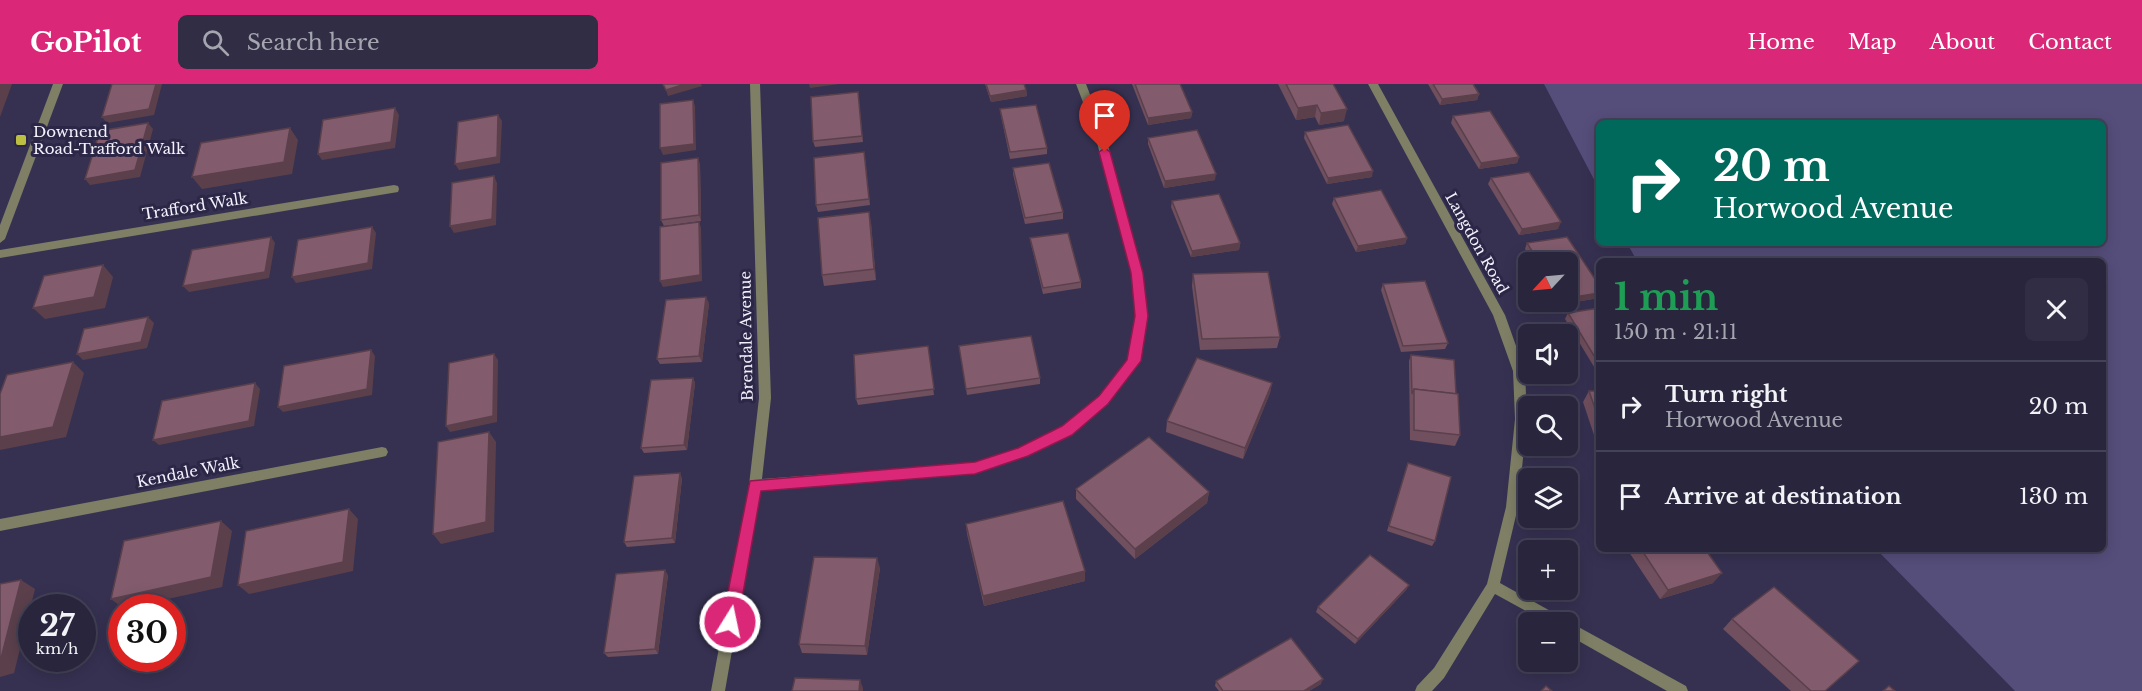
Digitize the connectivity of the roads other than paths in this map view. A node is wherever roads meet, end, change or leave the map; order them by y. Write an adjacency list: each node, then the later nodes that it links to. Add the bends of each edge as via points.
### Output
1 (57, 84): 6 (street)
2 (755, 84): 9 (street, Brendale Avenue, via 765,398)
3 (1081, 84): 9 (street, via 1099,131 1137,273 1141,316 1134,361 1103,400 1067,430 1023,452 975,468)
4 (1373, 84): 11 (street, Langdon Road, via 1499,315 1519,371 1521,419 1512,507)
5 (394, 189): 7 (street, Trafford Walk)
6 (0, 239)
7 (0, 254)
8 (382, 452): 10 (street, Kendale Walk)
9 (755, 485): 14 (street, Brendale Avenue)
10 (0, 525)
11 (1493, 586): 12 (street); 15 (street, Langdon Road, via 1439,673)
12 (1540, 612)
13 (1578, 634): 16 (street)
14 (718, 691)
15 (1422, 691)
16 (1681, 691)

